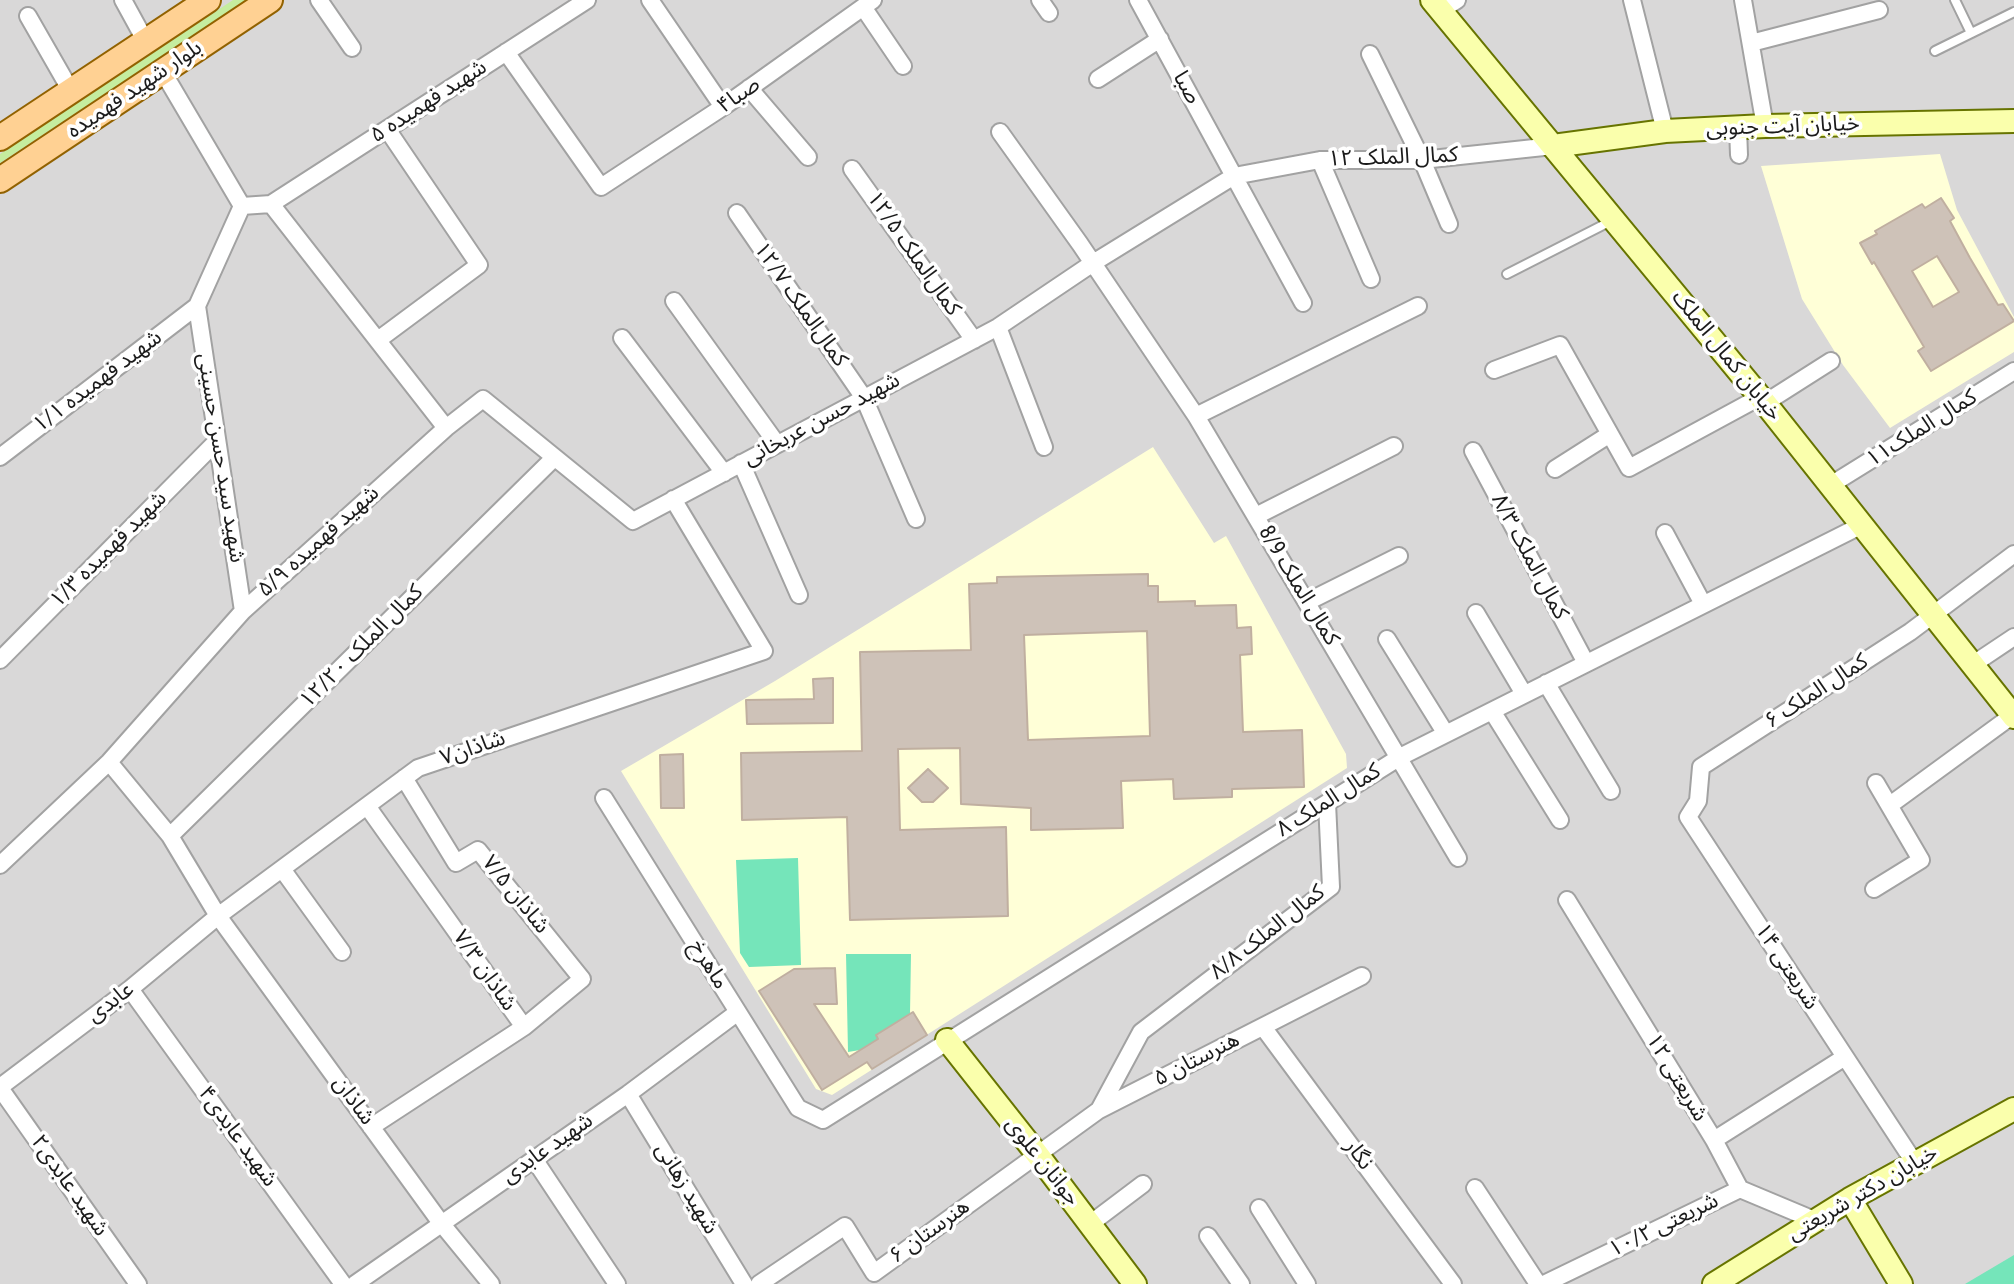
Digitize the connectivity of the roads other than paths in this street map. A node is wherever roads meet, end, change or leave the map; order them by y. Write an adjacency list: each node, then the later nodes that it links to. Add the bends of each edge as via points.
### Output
1 (123, 0): 18 (street)
2 (208, 0): 18 (main road, بلوار شهید فهمیده)
3 (270, 0): 25 (main road, بلوار شهید فهمیده)
4 (319, 0): 20 (street)
5 (587, 0): 22 (street, شهید فهمیده ۵)
6 (650, 0): 29 (street)
7 (1138, 0): 17 (street, صبا)
8 (1632, 0): 34 (street)
9 (1743, 0): 19 (street)
10 (1955, 0): 16 (lane)
11 (868, 3): 24 (street); 27 (street, صبا۴)
12 (1443, 4): 37 (main road, خیابان کمال الملک)
13 (1879, 10): 19 (street)
14 (2014, 12): 16 (lane)
15 (28, 16): 28 (street)
16 (1971, 33): 21 (lane)
17 (1160, 39): 26 (street); 43 (street, صبا)
18 (146, 42): 28 (main road, بلوار شهید فهمیده)
19 (1751, 43): 31 (street)
20 (352, 48)
21 (1935, 51)
22 (506, 52): 29 (street, صبا۴, via 601,187); 33 (street, شهید فهمیده ۵)
23 (1370, 54): 41 (street)
24 (903, 66)
25 (163, 72): 44 (main road, بلوار شهید فهمیده); 46 (street)
26 (1098, 79)
27 (749, 88): 29 (street, صبا۴); 39 (street)
28 (71, 91): 36 (main road, بلوار شهید فهمیده)
29 (723, 107)
30 (2014, 121): 31 (main road, خیابان آیت جنوبی)
31 (1765, 126): 32 (main road, خیابان آیت جنوبی)
32 (1738, 128): 34 (main road, خیابان آیت جنوبی); 38 (street)
33 (387, 129): 45 (street, شهید فهمیده ۵); 59 (street, via 479,265)
34 (1665, 131): 37 (main road, خیابان آیت جنوبی)
35 (1000, 132): 50 (street, کمال الملک 8/9)
36 (0, 138)
37 (1553, 146): 41 (street, کمال الملک ۱۲); 48 (main road, خیابان کمال الملک)
38 (1739, 155)
39 (808, 157)
40 (1320, 160): 41 (street, کمال الملک ۱۲); 43 (street, کمال الملک ۱۲); 52 (street)
41 (1422, 160): 49 (street)
42 (852, 169): 60 (street, کمال‌الملک ۱۲/۵)
43 (1234, 176): 50 (street, شهید حسن عربخانی); 54 (street, صبا)
44 (0, 180)
45 (271, 204): 46 (street); 59 (street)
46 (242, 206): 55 (street)
47 (737, 213): 64 (street, کمال‌الملک ۱۲/۷)
48 (1613, 219): 51 (lane); 65 (main road, خیابان کمال الملک)
49 (1449, 224)
50 (1093, 263): 57 (street, شهید حسن عربخانی); 66 (street, کمال الملک 8/9)
51 (1507, 274)
52 (1371, 279)
53 (674, 301): 70 (street)
54 (1303, 303)
55 (197, 306): 69 (street, شهید سید حسن حسینی); 74 (street, شهید فهمیده ۱/۱)
56 (1418, 306): 66 (street)
57 (998, 327): 60 (street, شهید حسن عربخانی); 72 (street)
58 (622, 338): 78 (street)
59 (378, 340): 67 (street)
60 (974, 340): 64 (street, شهید حسن عربخانی)
61 (1831, 361): 65 (street)
62 (1494, 370): 68 (street, via 1560,345)
63 (2014, 371): 79 (street, کمال الملک۱۱)
64 (864, 398): 70 (street, شهید حسن عربخانی); 82 (street, کمال‌الملک ۱۲/۷)
65 (1763, 400): 68 (street, via 1629,468); 79 (main road, خیابان کمال الملک)
66 (1196, 416): 81 (street, کمال الملک 8/9)
67 (446, 428): 75 (street, شهید فهمیده ۵/۹, via 483,399); 90 (street, شهید فهمیده ۵/۹)
68 (1610, 434): 77 (street)
69 (217, 441): 90 (street, شهید سید حسن حسینی); 95 (street, شهید فهمیده ۱/۳)
70 (777, 444): 76 (street, شهید حسن عربخانی)
71 (1394, 446): 81 (street)
72 (1044, 447)
73 (1473, 451): 96 (street, کمال الملک ۸/۳)
74 (0, 457)
75 (554, 458): 80 (street, شهید حسن عربخانی, via 633,521); 114 (street, کمال الملک ۱۲/۲۰)
76 (741, 463): 78 (street, شهید حسن عربخانی); 87 (street)
77 (1555, 469)
78 (724, 473): 80 (street, شهید حسن عربخانی)
79 (1829, 486): 83 (main road, خیابان کمال الملک)
80 (673, 499): 106 (street, شاذان۷, via 764,651 418,768)
81 (1256, 516): 88 (street, کمال الملک 8/9)
82 (916, 519)
83 (1860, 526): 89 (street, کمال الملک ۸); 92 (main road, خیابان کمال الملک)
84 (1665, 533): 89 (street)
85 (2014, 554): 92 (street, کمال الملک ۶)
86 (1399, 556): 88 (street)
87 (799, 595)
88 (1307, 602): 103 (street, کمال الملک 8/9)
89 (1703, 604): 96 (street, کمال الملک ۸)
90 (243, 611): 104 (street, شهید فهمیده ۵/۹)
91 (1476, 613): 99 (street)
92 (1932, 617): 97 (main road, خیابان کمال الملک); 105 (street, کمال الملک ۶)
93 (2014, 637): 97 (street)
94 (1387, 639): 102 (street)
95 (0, 660)
96 (1586, 663): 98 (street, کمال الملک ۸)
97 (1972, 665): 101 (main road, خیابان کمال الملک)
98 (1546, 683): 99 (street, کمال الملک ۸); 108 (street)
99 (1524, 694): 100 (street, کمال الملک ۸)
100 (1492, 711): 102 (street, کمال الملک ۸); 113 (street)
101 (2013, 716): 111 (street)
102 (1446, 734): 103 (street, کمال الملک ۸)
103 (1400, 757): 110 (street, کمال الملک ۸); 115 (street, کمال الملک 8/9)
104 (109, 762): 114 (street, شاذان); 116 (street, شهید فهمیده ۵/۹)
105 (1701, 767): 128 (street, شریعتی ۱۴, via 1698,801 1688,817)
106 (404, 778): 112 (street, شاذان۷); 125 (street, شاذان ۷/۵, via 456,863 478,850 582,979)
107 (1876, 783): 111 (street)
108 (1611, 791)
109 (604, 798): 124 (street, ماهرخ)
110 (1327, 803): 127 (street, کمال الملک ۸); 132 (street, کمال الملک ۸/۸, via 1331,887 1141,1032)
111 (1890, 805): 118 (street, via 1921,860)
112 (367, 806): 117 (street, شاذان۷); 125 (street, شاذان ۷/۳)
113 (1560, 820)
114 (170, 836): 120 (street, شاذان)
115 (1458, 858)
116 (0, 865)
117 (282, 869): 120 (street, شاذان۷); 121 (street)
118 (1874, 889)
119 (1567, 900): 135 (street, شریعتی ۱۲)
120 (218, 916): 123 (street, عابدی); 134 (street, شاذان)
121 (342, 952)
122 (1362, 976): 126 (street, هنرستان ۵)
123 (130, 989): 129 (street, عابدی); 149 (street, شهید عابدی۴)
124 (738, 1012): 130 (street, شهید عابدی); 133 (street, ماهرخ, via 798,1108)
125 (524, 1027): 134 (street, شاذان ۷/۳)
126 (1263, 1027): 132 (street, هنرستان ۵); 158 (street, نگار)
127 (947, 1040): 133 (street, کمال الملک ۸); 136 (main road, جوانان علوی)
128 (1845, 1057): 135 (street); 138 (street, شریعتی ۱۴)
129 (0, 1088): 148 (street, شهید عابدی۲)
130 (628, 1094): 137 (street, شهید عابدی); 153 (street, شهید زهانی)
131 (2014, 1109): 138 (main road, خیابان دکتر شریعتی)
132 (1099, 1110): 136 (street, هنرستان ۵)
133 (823, 1120)
134 (371, 1127): 145 (street, شاذان)
135 (1714, 1140): 141 (street, شریعتی ۱۲)
136 (1037, 1154): 146 (main road, جوانان علوی); 154 (street, هنرستان ۶, via 874,1273 845,1226)
137 (534, 1159): 145 (street, شهید عابدی); 152 (street)
138 (1914, 1162): 142 (main road, خیابان دکتر شریعتی)
139 (1143, 1184): 146 (street)
140 (1475, 1188): 159 (street)
141 (1740, 1189): 144 (street); 159 (street, شریعتی ۱۰/۲)
142 (1850, 1199): 144 (main road, خیابان دکتر شریعتی); 161 (main road)
143 (1259, 1208): 157 (street)
144 (1814, 1220): 160 (main road, خیابان دکتر شریعتی)
145 (441, 1223): 150 (street, شهید عابدی); 151 (street, شاذان)
146 (1090, 1224): 155 (main road, جوانان علوی)
147 (1208, 1236): 156 (street)
148 (138, 1284)
149 (343, 1284)
150 (355, 1284)
151 (491, 1284)
152 (617, 1284)
153 (744, 1284)
154 (759, 1284)
155 (1135, 1284)
156 (1241, 1284)
157 (1307, 1284)
158 (1453, 1284)
159 (1541, 1284)
160 (1714, 1284)
161 (1901, 1284)

